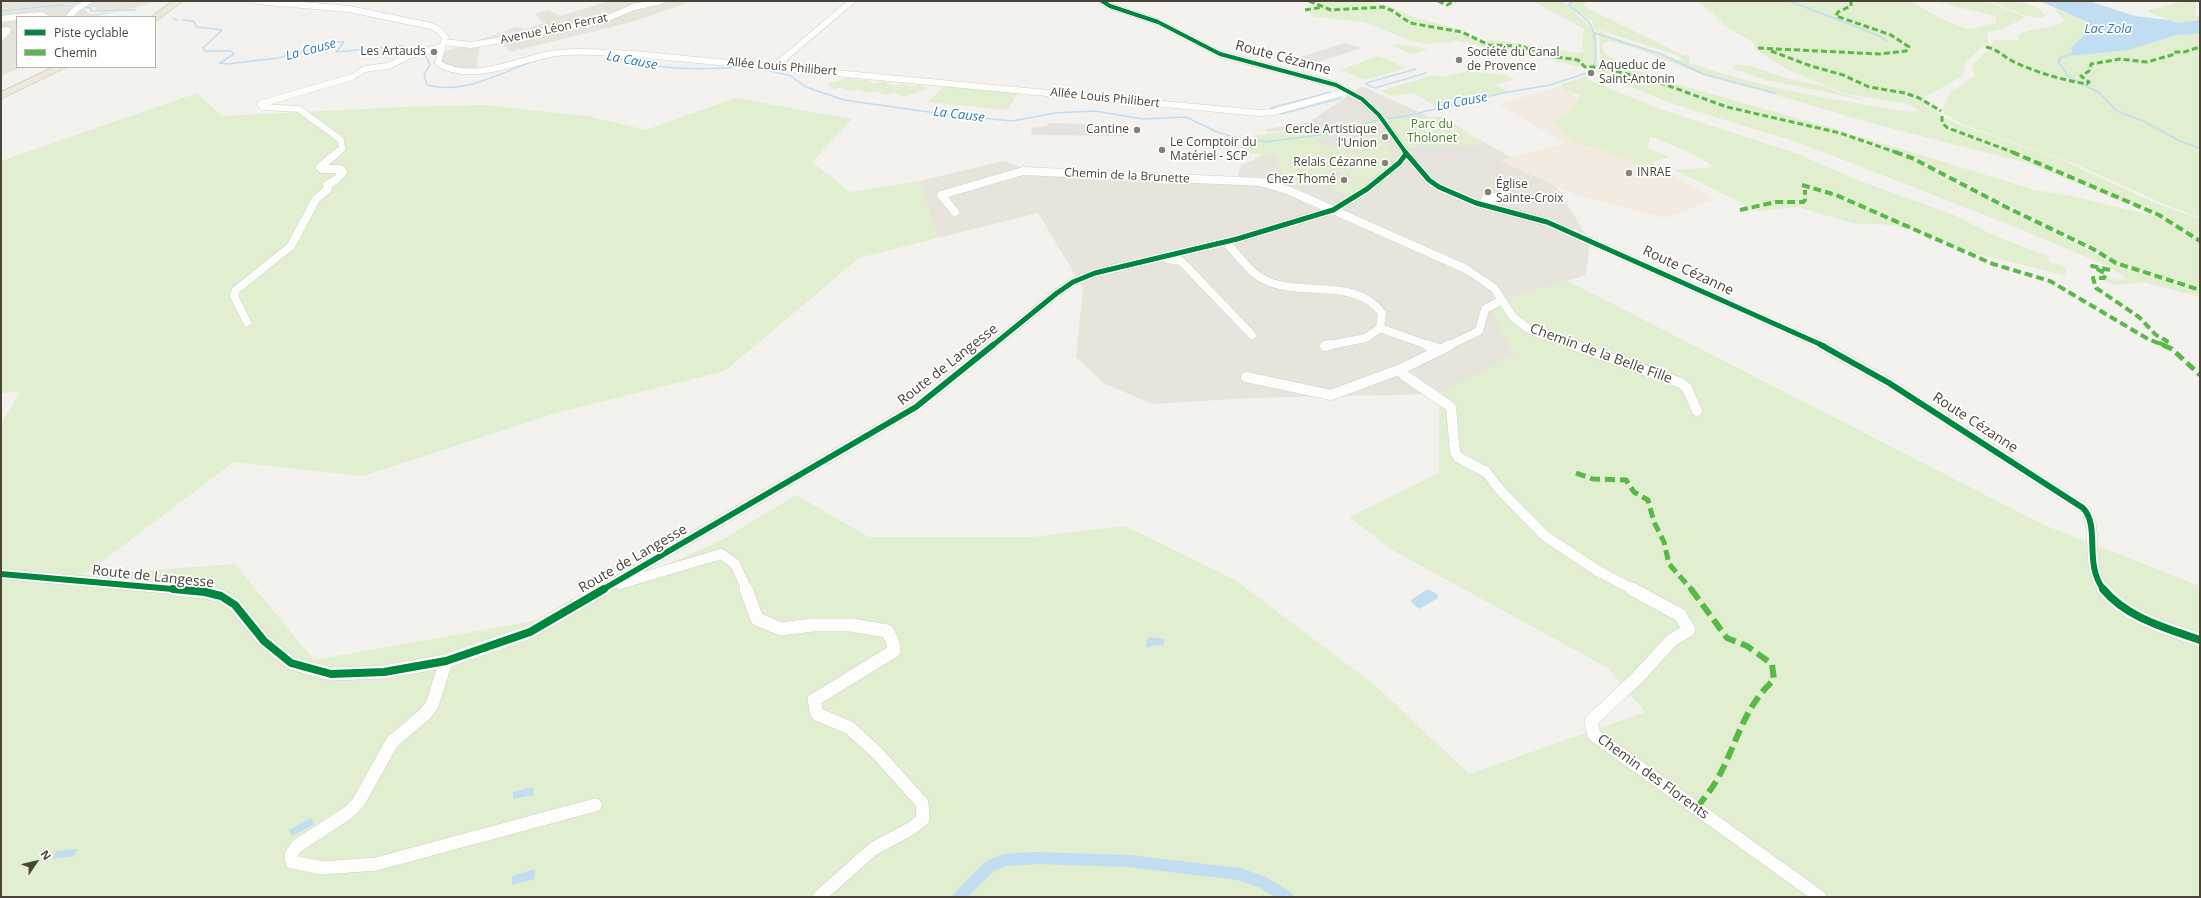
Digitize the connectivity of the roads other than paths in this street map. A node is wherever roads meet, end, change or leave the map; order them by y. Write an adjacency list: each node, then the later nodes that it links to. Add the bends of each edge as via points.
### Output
1 (89, 1): 10 (street)
2 (168, 1): 11 (highway)
3 (179, 1): 13 (highway)
4 (256, 1): 19 (street, via 348,9 402,20 435,28 444,35)
5 (661, 1): 20 (street, Avenue Léon Ferrat, via 602,20)
6 (852, 1): 21 (street)
7 (1102, 1): 26 (street, Route Cézanne, via 1158,22 1216,52 1328,82)
8 (30, 16): 9 (street)
9 (43, 16)
10 (69, 16)
11 (146, 16)
12 (16, 17): 14 (street)
13 (156, 18)
14 (1, 19)
15 (16, 29): 16 (street)
16 (8, 30): 17 (street); 18 (street)
17 (1, 31)
18 (1, 38)
19 (444, 45): 20 (street, Avenue Léon Ferrat); 24 (street, via 438,63); 36 (street, Avenue Léon Ferrat, via 411,55 388,66 365,69 352,77 260,104 262,107 298,108 337,136 342,149 320,167 340,169 343,172 327,185 328,189 316,199 291,246 236,290 234,296)
20 (471, 45): 24 (street, via 446,52 444,61)
21 (774, 66): 24 (street, Allée Louis Philibert, via 573,52 550,54 479,70); 26 (street, Allée Louis Philibert, via 1259,112 1273,112)
22 (46, 68): 25 (highway)
23 (60, 68): 27 (highway)
24 (450, 69)
25 (1, 89)
26 (1348, 91): 28 (street, Route Cézanne, via 1364,101 1384,120)
27 (1, 96)
28 (1406, 154): 30 (street, Route Cézanne, via 1434,184 1469,201); 31 (street, Route de Langesse, via 1399,163 1367,189)
29 (1507, 194): 30 (street, via 1485,199)
30 (1498, 209): 46 (street, Route Cézanne, via 1552,224 1830,349 1883,379 2090,513 2090,565 2101,590 2131,614)
31 (1333, 210): 32 (street, Chemin de la Brunette, via 1290,191 1260,182 1023,171 941,195); 33 (street, Route de Langesse); 35 (street, Chemin de la Belle Fille, via 1466,270 1489,284)
32 (955, 212)
33 (1226, 242): 34 (street, Route de Langesse); 37 (street, via 1257,276 1270,283 1292,288 1348,292 1368,298 1380,310 1383,322)
34 (1152, 259): 38 (street, via 1155,261 1176,258 1182,261); 45 (street, Route de Langesse, via 1087,276 1065,286 916,407)
35 (1501, 301): 40 (street, via 1486,308 1482,314 1479,331); 43 (street, Chemin de la Belle Fille, via 1513,317 1530,330 1681,383 1687,388)
36 (247, 322)
37 (1380, 328): 39 (street, via 1366,338); 40 (street)
38 (1252, 335)
39 (1325, 346)
40 (1438, 350): 41 (street)
41 (1401, 369): 42 (street, via 1330,395); 50 (street, Chemin des Florents, via 1407,378 1451,407 1455,452 1458,457 1486,472 1545,536 1598,571 1680,615 1689,630 1672,640 1637,678 1591,721 1594,735)
42 (1246, 377)
43 (1697, 410)
44 (1, 574): 47 (street, Route de Langesse, via 205,592 221,596 235,605 264,641 291,662 331,674 384,672)
45 (608, 587): 47 (street, Route de Langesse, via 530,632); 49 (street, via 721,554 735,562 757,619 781,629 812,625 851,625 887,631 893,642 894,651 814,700 817,714 850,728 878,754 922,803 923,819 912,828 873,849)
46 (2200, 640)
47 (446, 661): 48 (street, via 432,705 392,742 358,803 349,812 297,846 291,854 292,862 300,865 344,868 376,864)
48 (595, 805)
49 (819, 897)
50 (1820, 897)

